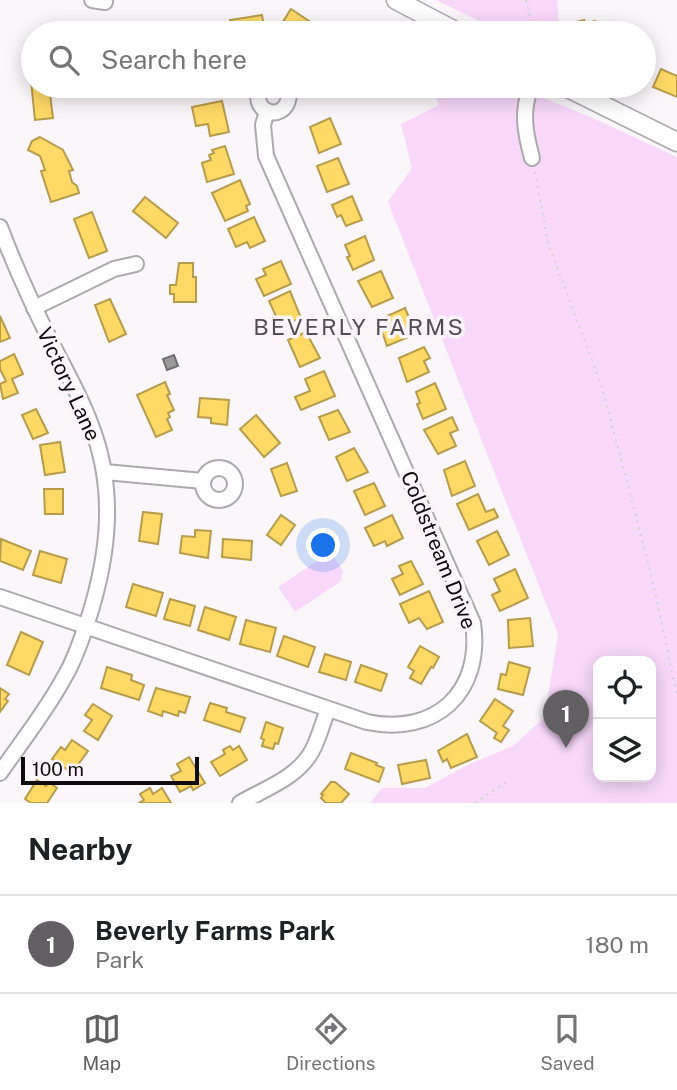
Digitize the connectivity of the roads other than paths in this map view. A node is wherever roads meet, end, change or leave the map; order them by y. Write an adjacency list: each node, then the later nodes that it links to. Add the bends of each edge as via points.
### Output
1 (396, 0): 2 (main road)
2 (436, 21)
3 (258, 98): 7 (street, Coldstream Drive)
4 (288, 98): 7 (street, via 278,112)
5 (527, 98): 9 (street, via 524,128)
6 (588, 98): 8 (main road)
7 (267, 111): 17 (street, Coldstream Drive, via 263,125 266,156 467,608 475,638 466,682 457,697 432,716 408,724 381,725)
8 (677, 142)
9 (533, 158)
10 (0, 228): 12 (street, Victory Lane)
11 (136, 264): 12 (street, via 114,269)
12 (34, 308): 13 (street, Victory Lane, via 91,424)
13 (105, 472): 14 (street); 16 (street, Victory Lane, via 104,560)
14 (203, 481)
15 (0, 597): 16 (street, Coldstream Drive)
16 (86, 626): 17 (street, Coldstream Drive); 18 (street, Victory Lane, via 54,697)
17 (328, 709): 19 (street, via 305,761 282,781)
18 (0, 773)
19 (240, 803)

